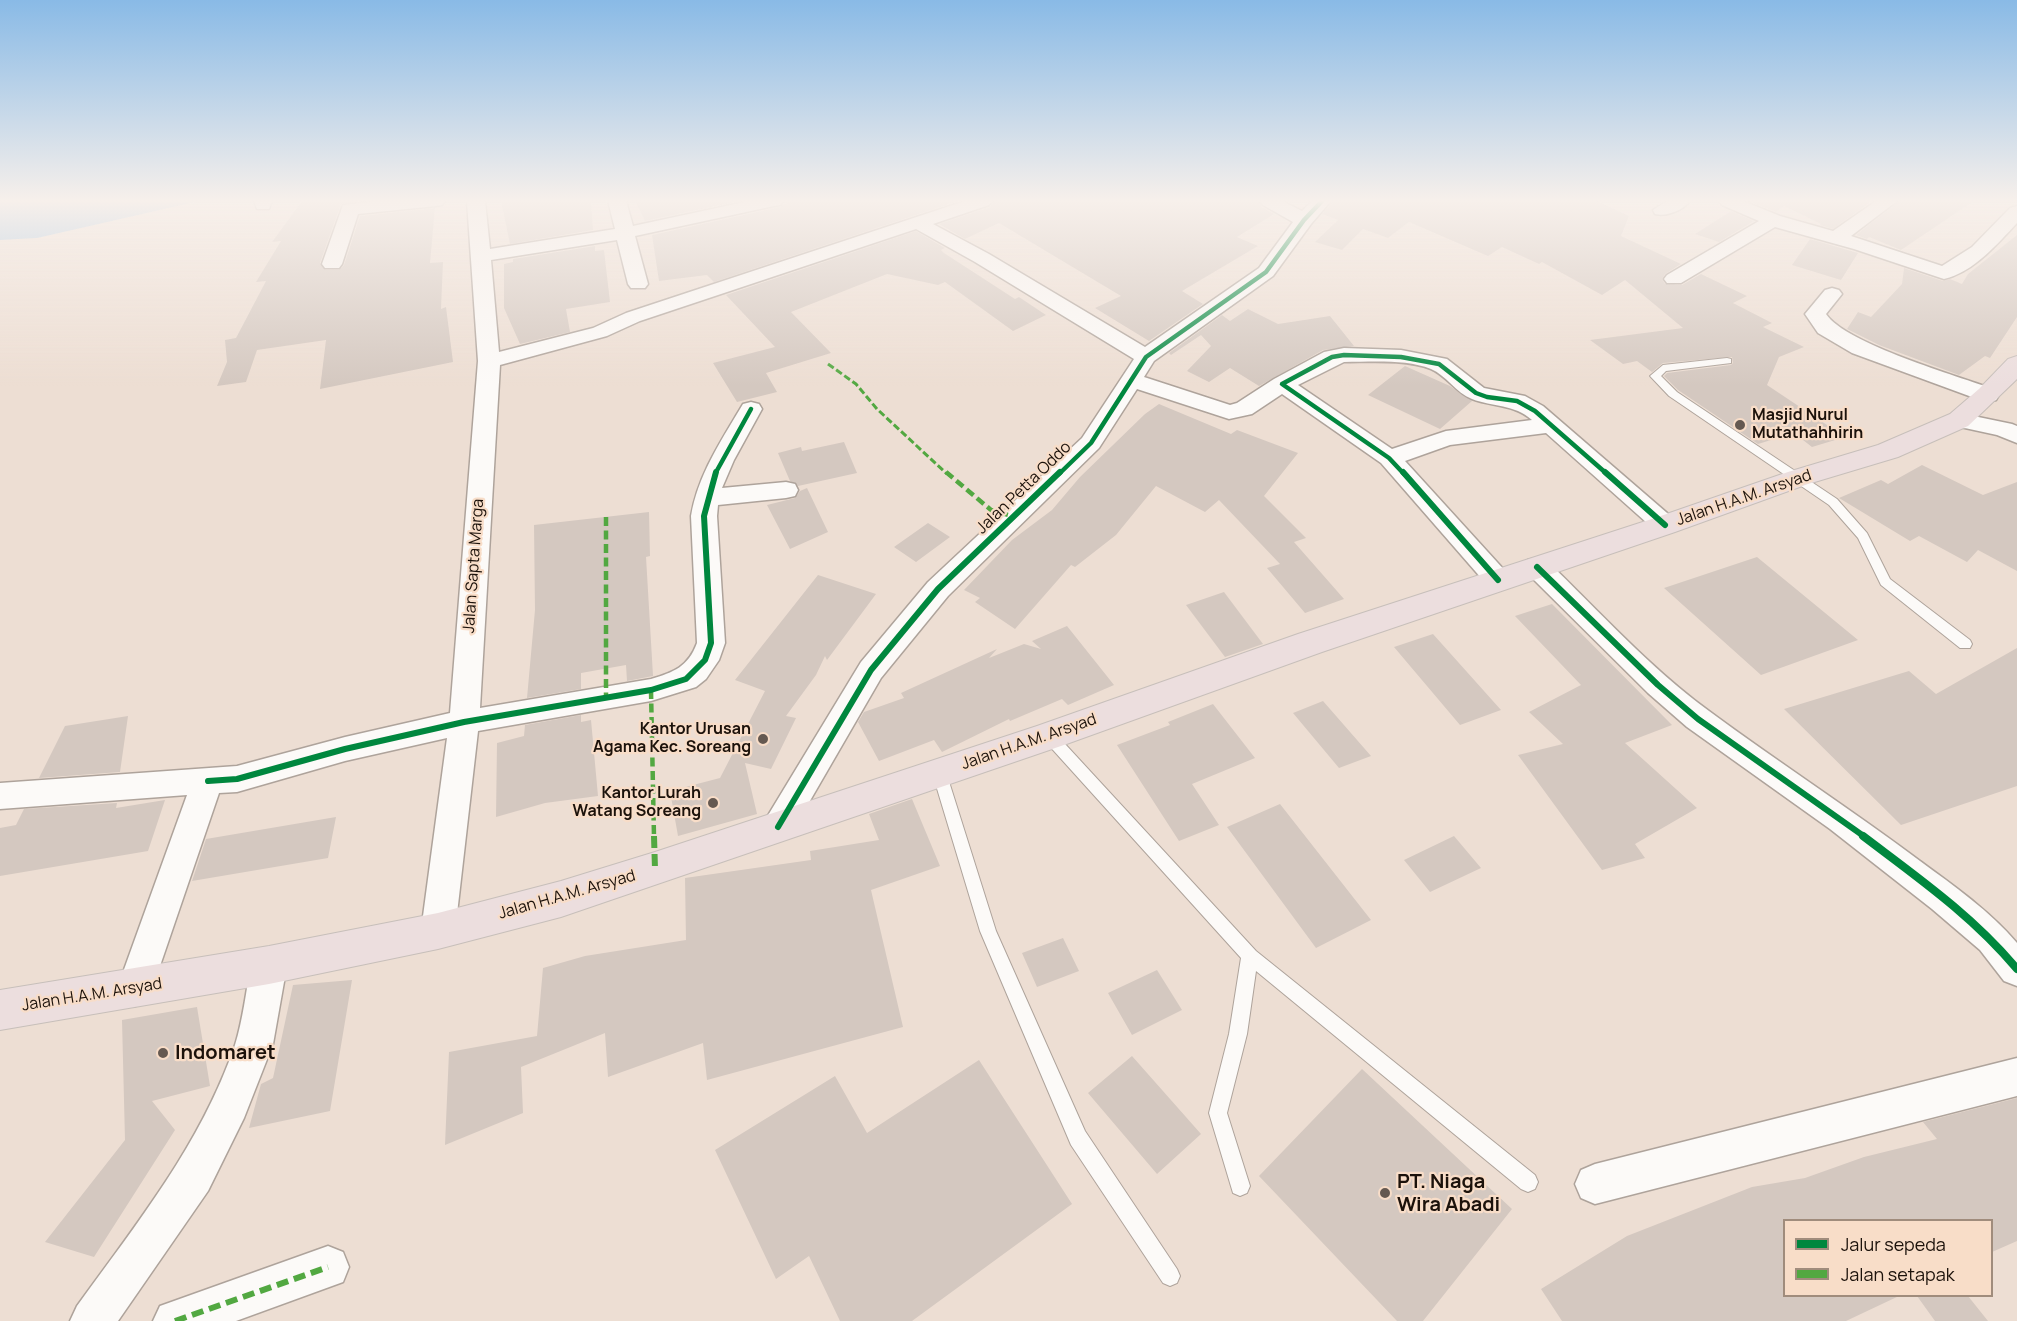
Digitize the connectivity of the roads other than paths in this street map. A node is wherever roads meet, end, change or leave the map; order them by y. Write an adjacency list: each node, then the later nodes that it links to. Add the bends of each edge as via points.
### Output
1 (482, 263): 13 (street, Jalan Sapta Marga)
2 (633, 263): 10 (street)
3 (795, 263): 13 (street, via 633,317 600,332)
4 (990, 263): 12 (street)
5 (1273, 263): 12 (street, Jalan Petta Oddo, via 1266,272)
6 (1701, 263): 9 (street)
7 (1913, 263): 8 (street, via 1946,273)
8 (1961, 263)
9 (1674, 279)
10 (638, 284)
11 (1832, 294): 18 (street, via 1815,314 1825,329 1860,348)
12 (1146, 357): 16 (street, Jalan Petta Oddo)
13 (489, 361): 31 (street, Jalan Sapta Marga)
14 (1727, 361): 24 (lane, via 1664,368 1654,376 1673,394)
15 (2017, 364): 18 (highway, Jalan H.A.M. Arsyad)
16 (1131, 380): 17 (street, via 1229,412 1244,409); 36 (street, Jalan Petta Oddo, via 1090,443 938,588 871,670)
17 (1282, 384): 21 (street, via 1332,357 1401,357 1443,366 1476,393 1520,402); 23 (street)
18 (1988, 396): 20 (highway, Jalan H.A.M. Arsyad)
19 (751, 409): 26 (street)
20 (1959, 420): 22 (street, via 2004,429); 24 (highway, Jalan H.A.M. Arsyad, via 1888,451)
21 (1551, 425): 23 (street, via 1446,438); 27 (street)
22 (2017, 436)
23 (1389, 458): 29 (street)
24 (1798, 478): 27 (highway, Jalan H.A.M. Arsyad); 30 (lane, via 1833,502 1863,536 1885,582)
25 (786, 489): 26 (street)
26 (706, 498): 31 (street, via 711,642 696,671 686,679 651,690)
27 (1665, 525): 28 (highway, Jalan H.A.M. Arsyad)
28 (1537, 567): 29 (highway, Jalan H.A.M. Arsyad); 40 (street, via 1698,719 1841,819 1944,898 1992,939)
29 (1498, 580): 32 (highway, Jalan H.A.M. Arsyad)
30 (1965, 644)
31 (464, 722): 34 (street, via 237,779); 37 (street, Jalan Sapta Marga)
32 (1049, 736): 33 (highway, Jalan H.A.M. Arsyad); 38 (lane)
33 (939, 772): 36 (highway, Jalan H.A.M. Arsyad); 48 (lane, via 988,931 1078,1138)
34 (208, 781): 35 (street); 41 (street)
35 (0, 796)
36 (778, 827): 37 (highway, Jalan H.A.M. Arsyad, via 561,899)
37 (438, 931): 39 (highway, Jalan H.A.M. Arsyad)
38 (1251, 956): 44 (lane); 46 (lane, via 1238,1034 1218,1113)
39 (269, 965): 41 (highway, Jalan H.A.M. Arsyad); 49 (street, via 254,1044 194,1177)
40 (2017, 969)
41 (135, 989): 42 (highway, Jalan H.A.M. Arsyad)
42 (0, 1010)
43 (2017, 1077): 45 (street)
44 (1528, 1182)
45 (1595, 1184)
46 (1240, 1186)
47 (328, 1268): 50 (street)
48 (1170, 1276)
49 (92, 1321)
50 (175, 1321)

